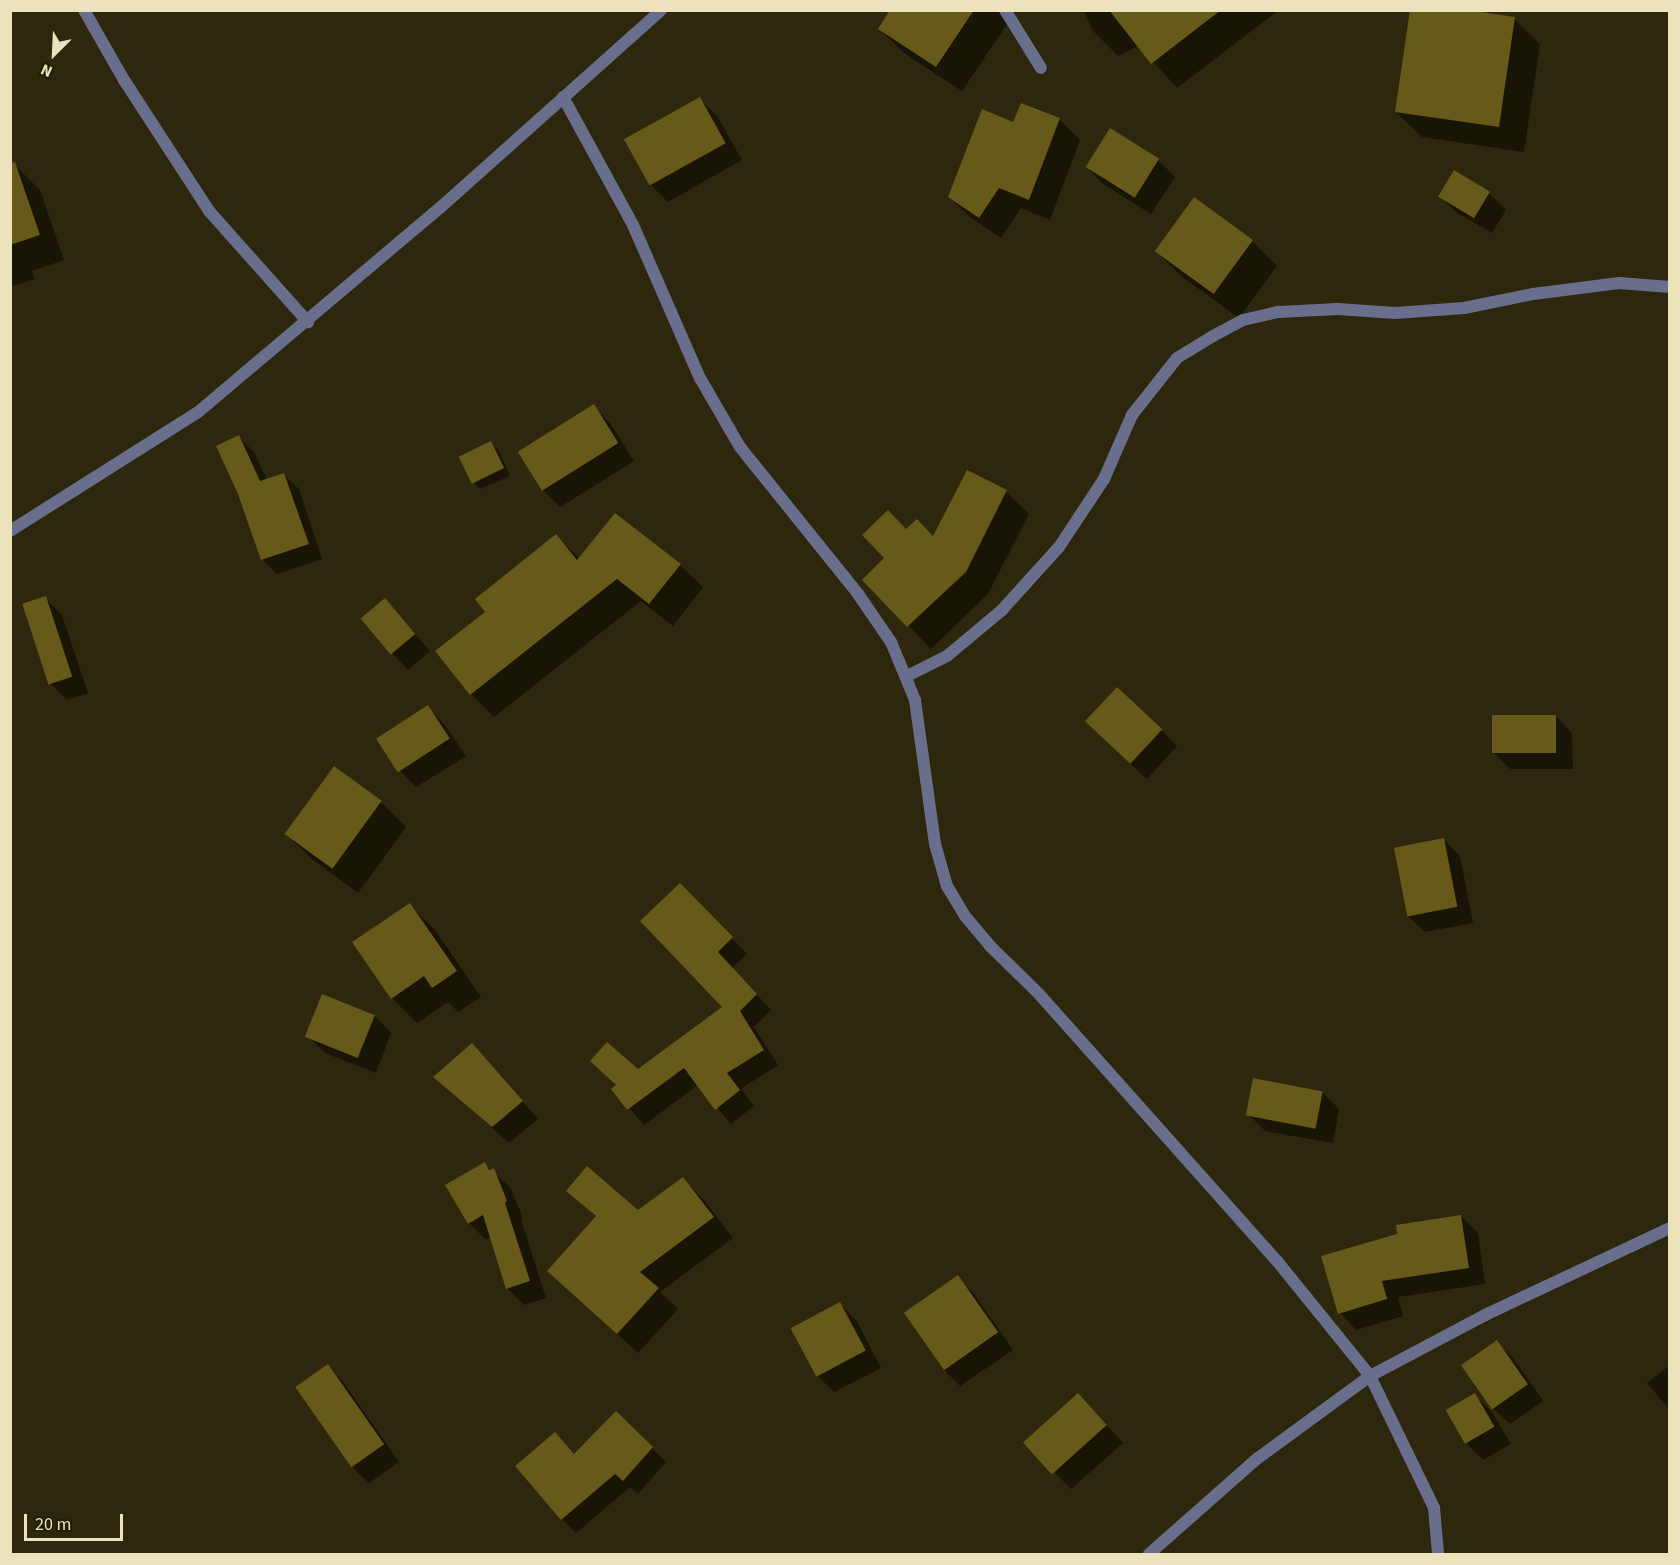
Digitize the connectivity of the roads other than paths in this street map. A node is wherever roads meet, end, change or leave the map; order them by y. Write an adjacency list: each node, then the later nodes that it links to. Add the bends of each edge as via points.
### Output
1 (84, 10): 7 (street, via 209,211)
2 (661, 10): 5 (street)
3 (1005, 10): 4 (street)
4 (1041, 68)
5 (563, 97): 7 (street); 9 (street, via 633,225 700,378 740,447 858,594 891,642)
6 (1670, 287): 9 (street, via 1619,283 1464,308 1395,314 1338,309 1279,312 1243,320 1177,358 1132,416 1104,479 1059,547 1002,610 947,656)
7 (308, 322): 8 (street, via 197,413)
8 (10, 531)
9 (907, 676): 11 (street, via 915,700 935,844 947,886 965,916 1040,994 1277,1261)
10 (1670, 1228): 11 (street, via 1485,1315)
11 (1370, 1376): 12 (street, via 1258,1458); 13 (street, via 1434,1508)
12 (1149, 1554)
13 (1438, 1554)

